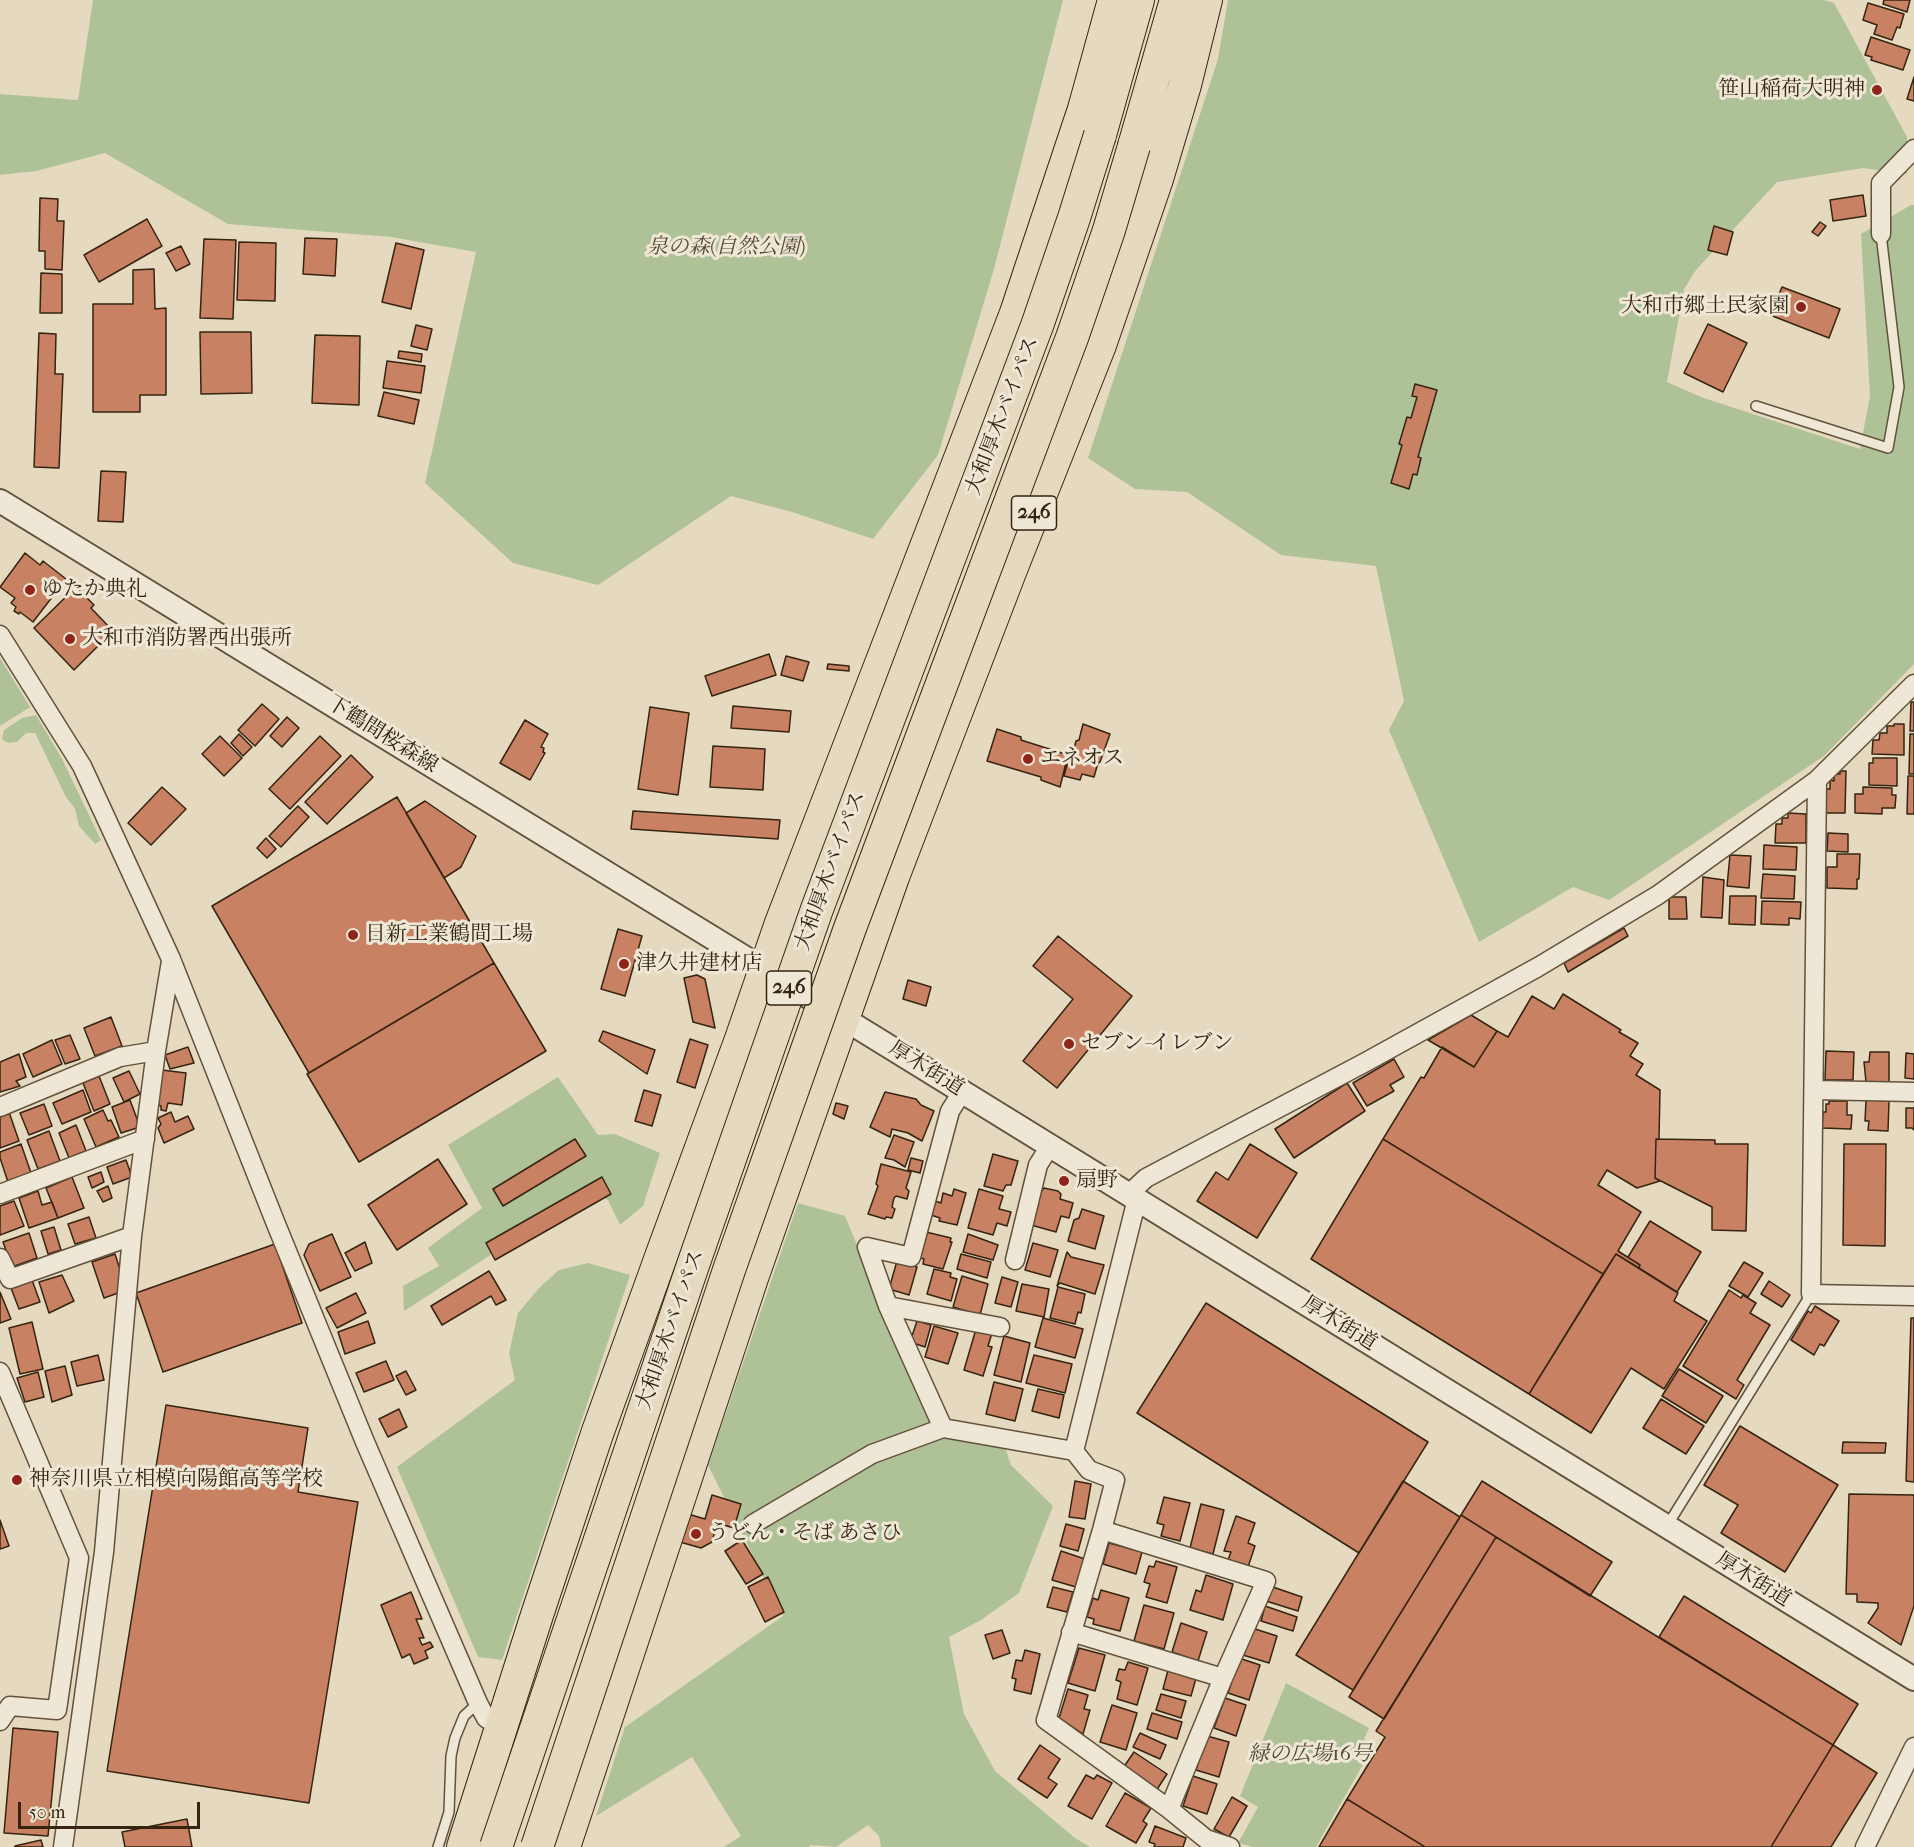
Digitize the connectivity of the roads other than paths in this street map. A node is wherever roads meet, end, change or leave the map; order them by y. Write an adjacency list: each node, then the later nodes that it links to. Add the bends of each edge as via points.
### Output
1 (1114, 0): 13 (highway, 246, via 1084,109 1016,313)
2 (1138, 0): 48 (highway, 大和厚木バイパス / 246, bridge, via 1100,135 1038,323 817,909)
3 (1176, 0): 49 (highway, 大和厚木バイパス / 246, bridge, via 1109,230 1073,335 850,928 729,1270)
4 (1206, 0): 14 (highway, 246, via 1157,179 1100,345 893,877)
5 (1914, 149): 6 (street, via 1881,183)
6 (1881, 234): 7 (lane, via 1899,387 1888,448)
7 (1756, 406)
8 (0, 501): 13 (street, 下鶴間桜森線)
9 (0, 635): 12 (street, via 82,766)
10 (1914, 684): 11 (street)
11 (1817, 780): 16 (street); 23 (street, via 1658,895 1518,978 1146,1178)
12 (171, 959): 15 (street); 40 (street, via 365,1442)
13 (765, 970): 14 (street, 厚木街道); 42 (highway, 246, via 597,1434)
14 (844, 1019): 17 (street, 厚木街道); 50 (highway, 246, via 752,1278)
15 (156, 1051): 19 (street, via 120,1057); 20 (street)
16 (1814, 1090): 18 (street); 27 (street)
17 (962, 1092): 21 (street, 厚木街道); 29 (street, via 950,1111 911,1257 867,1247)
18 (1914, 1092)
19 (0, 1107)
20 (145, 1139): 22 (street); 24 (street)
21 (1050, 1146): 23 (street, 厚木街道); 26 (street, via 1038,1165)
22 (0, 1194)
23 (1133, 1197): 33 (street); 35 (street, 厚木街道)
24 (132, 1236): 25 (street, via 10,1279); 45 (street, via 104,1551)
25 (0, 1258)
26 (1015, 1260)
27 (1811, 1294): 28 (street); 35 (lane)
28 (1914, 1296)
29 (888, 1306): 30 (street); 32 (street)
30 (1000, 1327)
31 (0, 1371): 41 (street, via 80,1558 57,1710 10,1706)
32 (943, 1428): 33 (street); 34 (street, via 872,1454)
33 (1074, 1451): 36 (street, via 1089,1470 1114,1480)
34 (753, 1524)
35 (1667, 1526): 39 (street, 厚木街道)
36 (1102, 1530): 37 (street); 38 (street, via 1266,1581)
37 (1071, 1632): 38 (street); 44 (street, via 1046,1720)
38 (1223, 1678): 44 (street)
39 (1914, 1679)
40 (478, 1703): 42 (street, via 486,1718); 46 (lane, via 464,1716 455,1738 449,1812)
41 (0, 1722)
42 (501, 1728): 47 (highway, 246)
43 (1914, 1747): 52 (street)
44 (1169, 1809): 51 (street, via 1206,1839)
45 (63, 1847)
46 (438, 1847)
47 (464, 1847)
48 (496, 1847)
49 (537, 1847)
50 (564, 1847)
51 (1230, 1847)
52 (1865, 1847)

